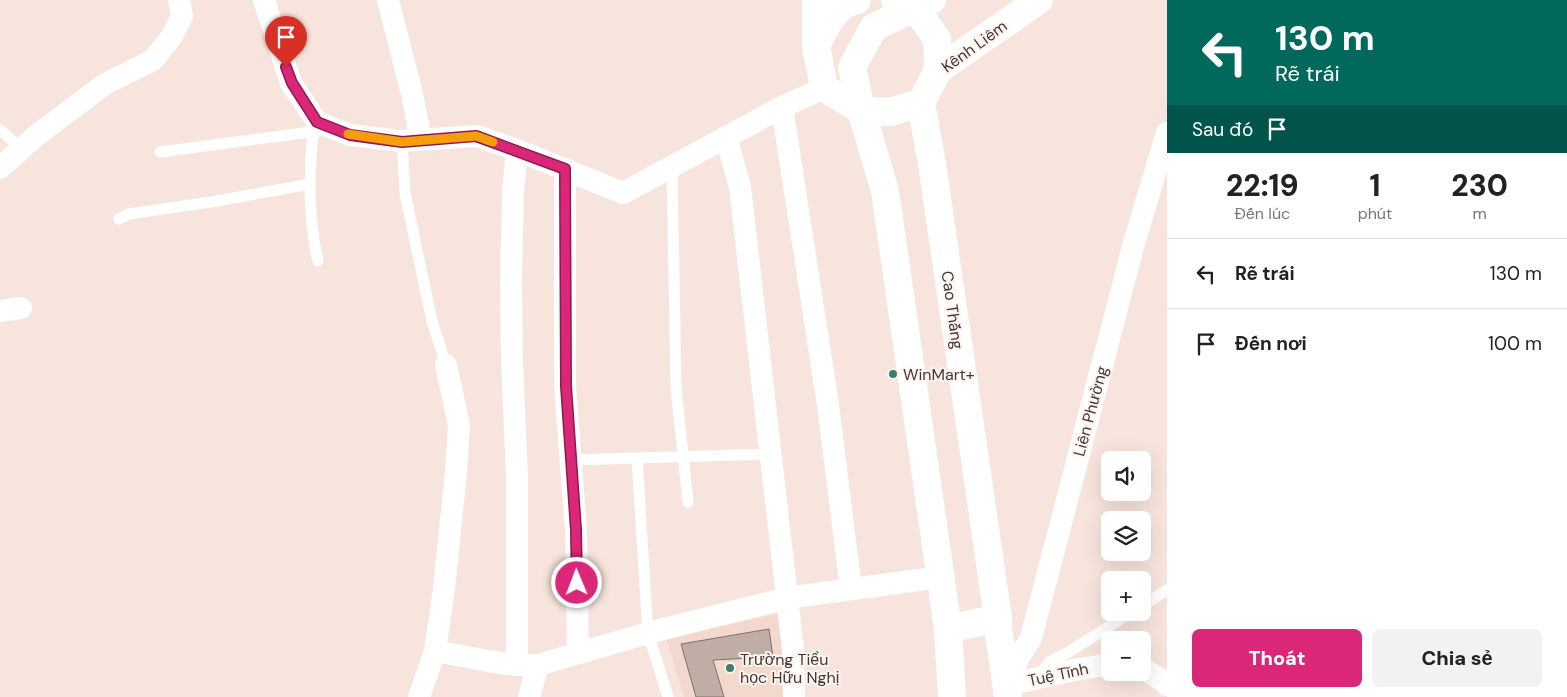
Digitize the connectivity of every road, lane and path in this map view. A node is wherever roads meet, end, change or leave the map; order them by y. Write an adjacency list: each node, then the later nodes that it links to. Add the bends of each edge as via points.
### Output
1 (179, 0): 20 (street, via 182,16 172,36 153,60 105,84)
2 (264, 0): 14 (street, via 292,83 317,122)
3 (388, 0): 19 (street, via 412,94)
4 (816, 0): 8 (main road)
5 (857, 0): 8 (main road, via 850,1 831,18)
6 (1039, 0): 9 (main road, Kênh Liêm)
7 (914, 3): 9 (main road, via 937,39); 13 (main road, via 874,26 852,66)
8 (816, 46): 10 (main road)
9 (938, 70): 11 (main road, Kênh Liêm)
10 (824, 88): 12 (street); 13 (main road)
11 (921, 103): 13 (main road, via 890,112); 40 (main road, Cao Thắng)
12 (782, 107): 18 (street); 36 (street, via 828,405)
13 (861, 110): 35 (main road, via 885,191)
14 (335, 129): 16 (lane); 19 (street, via 350,135)
15 (0, 130): 20 (lane)
16 (312, 132): 22 (lane); 26 (lane)
17 (1167, 133): 51 (street, Liên Phường, via 1134,243 1032,638 1019,657)
18 (726, 137): 23 (street); 30 (street, via 740,187)
19 (412, 141): 21 (street, via 476,136); 29 (lane, via 405,193 432,321)
20 (22, 149): 24 (street)
21 (517, 150): 25 (street); 46 (street, via 513,192 512,360)
22 (160, 152)
23 (672, 166): 25 (street, via 623,193); 31 (lane, via 676,388)
24 (0, 168)
25 (565, 169): 33 (street, via 566,386)
26 (310, 184): 27 (lane, via 129,214); 28 (lane, via 312,230)
27 (119, 219)
28 (318, 261)
29 (446, 365): 44 (street, via 459,425)
30 (770, 454): 31 (lane); 38 (street)
31 (683, 457): 32 (lane); 34 (lane)
32 (637, 458): 33 (lane); 43 (lane)
33 (571, 460): 45 (street)
34 (688, 502)
35 (940, 576): 36 (street); 42 (main road)
36 (851, 589): 38 (street)
37 (1167, 590): 39 (lane)
38 (787, 598): 43 (street); 55 (street)
39 (1151, 600)
40 (998, 618): 42 (main road); 51 (main road, Cao Thắng)
41 (1118, 621): 49 (lane, via 1049,662)
42 (948, 629): 56 (main road)
43 (648, 633): 45 (street); 54 (lane)
44 (435, 650): 46 (street); 52 (street)
45 (578, 653): 46 (street)
46 (528, 665): 53 (street)
47 (1101, 666): 49 (street, Tuệ Tĩnh)
48 (1151, 673): 50 (street)
49 (1037, 678): 51 (street, Tuệ Tĩnh)
50 (1167, 685)
51 (1007, 691)
52 (419, 697)
53 (529, 697)
54 (668, 697)
55 (794, 697)
56 (952, 697)

